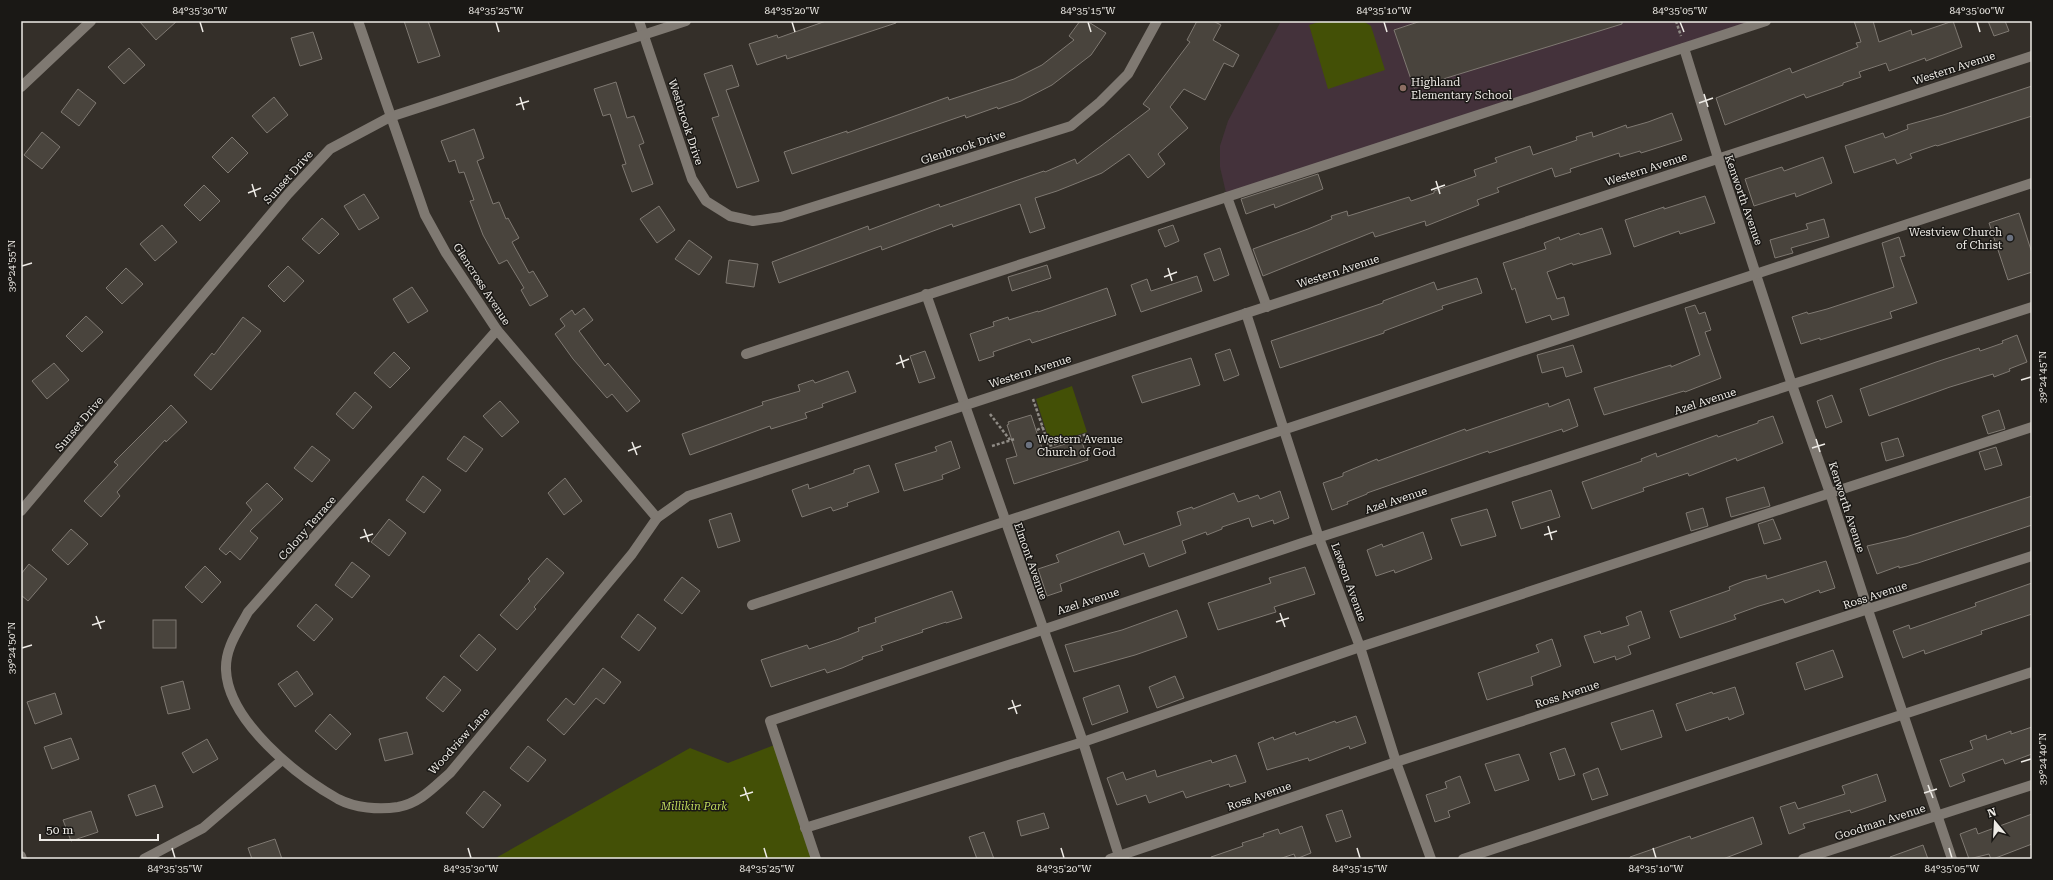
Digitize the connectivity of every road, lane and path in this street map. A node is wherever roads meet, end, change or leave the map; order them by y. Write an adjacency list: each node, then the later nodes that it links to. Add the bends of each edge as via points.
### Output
1 (91, 21): 10 (street)
2 (358, 21): 11 (street, Glencross Avenue)
3 (640, 21): 7 (street, Westbrook Drive)
4 (686, 21): 7 (street, Sunset Drive)
5 (1157, 21): 15 (street, Glenbrook Drive, via 1128,74 1071,126 782,217 753,221)
6 (1766, 21): 8 (street)
7 (644, 35): 11 (street, Sunset Drive); 15 (street, Westbrook Drive, via 692,179 706,201)
8 (1684, 48): 12 (street, Kenworth Avenue); 14 (street)
9 (2032, 56): 12 (street, Western Avenue)
10 (21, 87)
11 (390, 117): 21 (street, Glencross Avenue, via 426,215 446,253); 36 (street, Sunset Drive, via 330,149 288,194)
12 (1718, 158): 16 (street, Kenworth Avenue); 19 (street, Western Avenue)
13 (2032, 183): 16 (street)
14 (1227, 196): 17 (street); 19 (street)
15 (730, 216)
16 (1756, 274): 23 (street, Kenworth Avenue); 29 (street)
17 (926, 294): 22 (street); 25 (street, Elmont Avenue)
18 (2032, 306): 23 (street, Azel Avenue)
19 (1267, 307): 20 (street, Western Avenue)
20 (1246, 313): 25 (street, Western Avenue); 29 (street, Lawson Avenue)
21 (497, 330): 37 (street, Glencross Avenue); 48 (street, Colony Terrace, via 248,612 227,649 226,671 231,694 248,724)
22 (746, 354)
23 (1792, 385): 35 (street, Kenworth Avenue); 39 (street, Azel Avenue)
24 (1034, 399): 27 (path)
25 (966, 405): 37 (street, Western Avenue, via 688,496); 38 (street, Elmont Avenue)
26 (990, 414): 33 (path)
27 (1043, 427): 30 (path); 31 (path, via 1049,446)
28 (2032, 427): 35 (street)
29 (1284, 428): 38 (street); 39 (street, Lawson Avenue)
30 (1036, 430)
31 (1087, 434)
32 (1014, 439): 33 (path)
33 (1010, 440): 34 (path)
34 (991, 446)
35 (1830, 493): 42 (street, Kenworth Avenue); 44 (street)
36 (21, 511)
37 (657, 518): 48 (street, Woodview Lane, via 632,554 450,773 418,801 397,807 366,808 339,799)
38 (1006, 522): 41 (street); 43 (street, Elmont Avenue)
39 (1319, 538): 43 (street, Azel Avenue); 44 (street, Lawson Avenue)
40 (2032, 556): 42 (street, Ross Avenue)
41 (752, 605)
42 (1868, 610): 46 (street, Kenworth Avenue); 49 (street, Ross Avenue)
43 (1042, 629): 47 (street, Elmont Avenue); 52 (street, Azel Avenue, via 770,721)
44 (1360, 647): 47 (street); 49 (street, Lawson Avenue)
45 (2032, 672): 46 (street)
46 (1904, 714): 51 (street, Kenworth Avenue); 59 (street)
47 (1083, 742): 52 (street); 54 (street, Elmont Avenue)
48 (282, 760): 56 (street, via 204,828)
49 (1396, 762): 54 (street, Ross Avenue); 58 (street, Lawson Avenue)
50 (2032, 784): 51 (street, Goodman Avenue)
51 (1937, 816): 60 (street, Goodman Avenue); 61 (street, Kenworth Avenue)
52 (805, 828): 57 (street)
53 (21, 856): 55 (street)
54 (1116, 858)
55 (22, 859)
56 (144, 859)
57 (816, 859)
58 (1431, 859)
59 (1463, 859)
60 (1803, 859)
61 (1952, 859)

